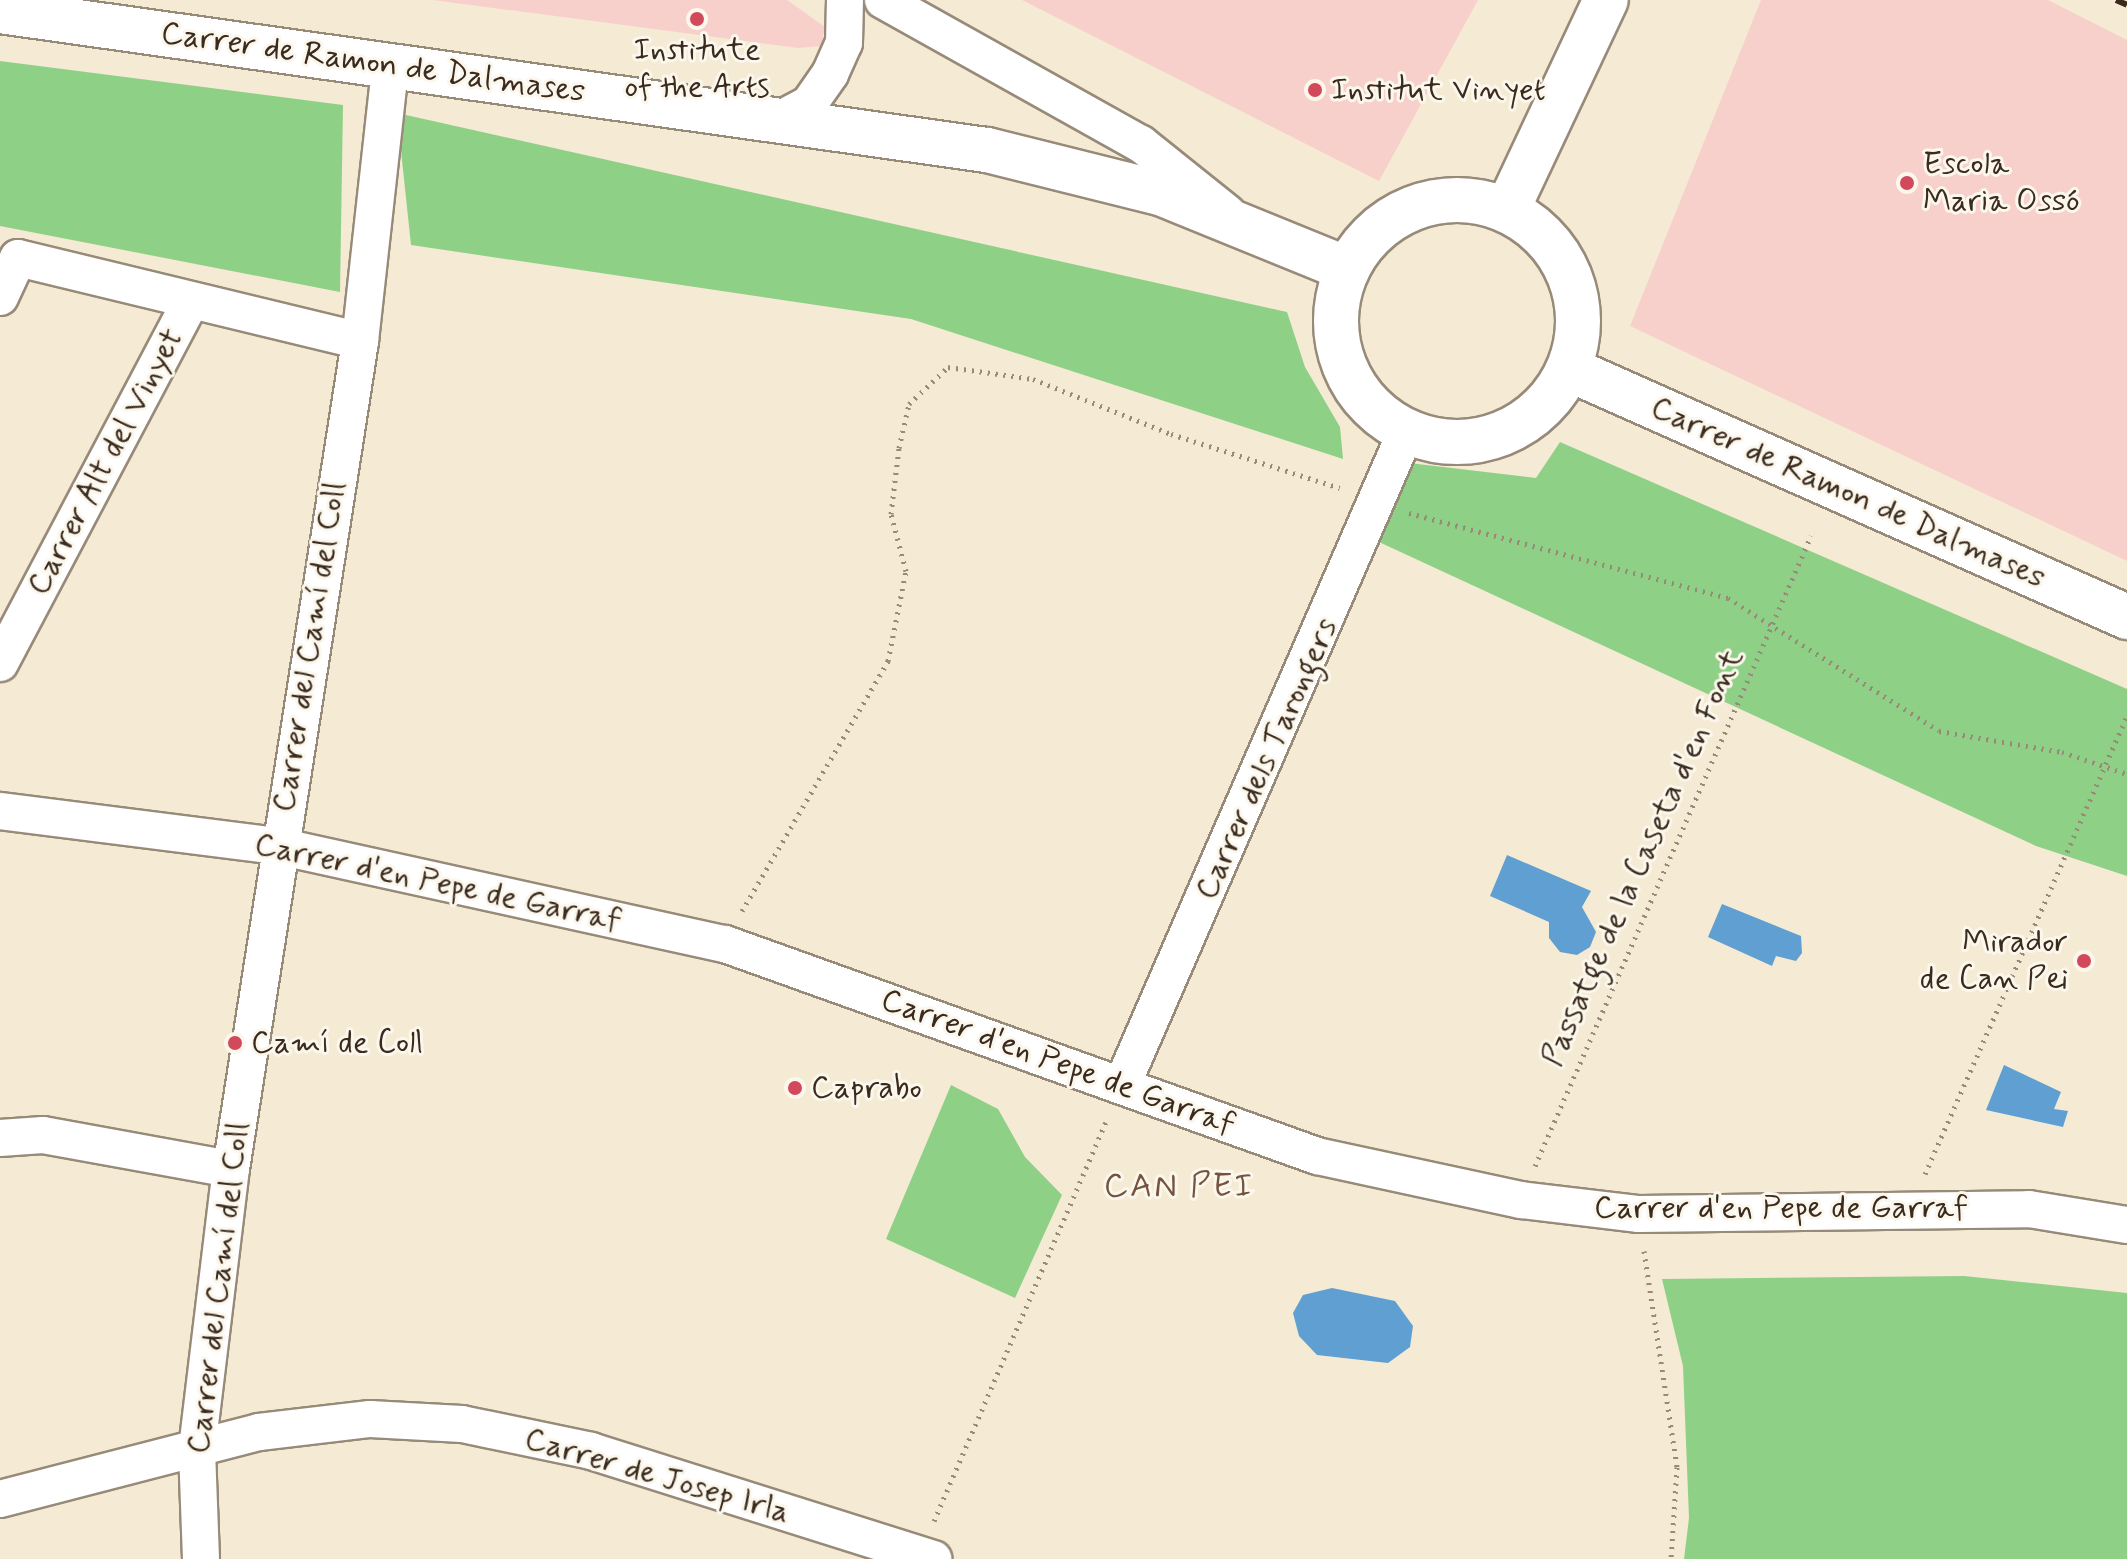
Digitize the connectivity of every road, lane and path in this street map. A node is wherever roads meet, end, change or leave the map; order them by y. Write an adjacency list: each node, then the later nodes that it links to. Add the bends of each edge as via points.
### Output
1 (845, 0): 6 (street, via 844,43 830,74 809,104)
2 (883, 0): 8 (street, via 1141,144)
3 (1606, 0): 7 (street)
4 (0, 11): 5 (street, Carrer de Ramon de Dalmases)
5 (390, 68): 6 (street, Carrer de Ramon de Dalmases); 12 (street, Carrer del Camí del Coll)
6 (781, 119): 8 (street, Carrer de Ramon de Dalmases, via 987,150)
7 (1507, 210): 9 (street, via 1471,199 1398,214 1368,237); 13 (street, via 1538,230 1562,260 1576,295 1579,332)
8 (1231, 216): 9 (street, Carrer de Ramon de Dalmases)
9 (1347, 269): 14 (street, via 1336,306 1337,344 1350,380 1374,411)
10 (0, 297): 11 (street, via 18,258)
11 (190, 303): 12 (street); 19 (street, Carrer Alt del Vinyet)
12 (360, 341): 24 (street, Carrer del Camí del Coll)
13 (1569, 369): 14 (street, via 1549,402 1519,427 1482,441 1443,443); 17 (street, Carrer de Ramon de Dalmases)
14 (1406, 432): 15 (street, Carrer dels Tarongers)
15 (1380, 505): 18 (path, via 1728,598); 25 (path, via 1033,379 948,367 909,404 899,448 891,514 906,571 888,661 795,810); 26 (street, Carrer dels Tarongers)
16 (1811, 536): 18 (path, Passatge de la Caseta d'en Font)
17 (2127, 617)
18 (1772, 623): 21 (path, via 1939,731); 29 (path, Passatge de la Caseta d'en Font)
19 (0, 663)
20 (2127, 716): 21 (path)
21 (2105, 767): 22 (path); 30 (path)
22 (2127, 774)
23 (0, 811): 24 (street, Carrer d'en Pepe de Garraf)
24 (278, 846): 25 (street, Carrer d'en Pepe de Garraf); 28 (street, Carrer del Camí del Coll)
25 (725, 944): 26 (street, Carrer d'en Pepe de Garraf)
26 (1122, 1085): 29 (street, Carrer d'en Pepe de Garraf, via 1317,1156); 35 (path)
27 (0, 1138): 28 (street, via 43,1135)
28 (231, 1169): 33 (street, Carrer del Camí del Coll)
29 (1521, 1200): 31 (street, Carrer d'en Pepe de Garraf)
30 (1910, 1208): 31 (street, Carrer d'en Pepe de Garraf); 32 (street, Carrer d'en Pepe de Garraf, via 2029,1209)
31 (1639, 1214): 37 (path, via 1677,1467)
32 (2127, 1225)
33 (197, 1449): 34 (street, Carrer de Josep Irla); 35 (street, Carrer de Josep Irla, via 259,1432 370,1419 462,1424 591,1451); 36 (street, Carrer del Camí del Coll)
34 (0, 1499)
35 (926, 1557)
36 (201, 1559)
37 (1671, 1559)

